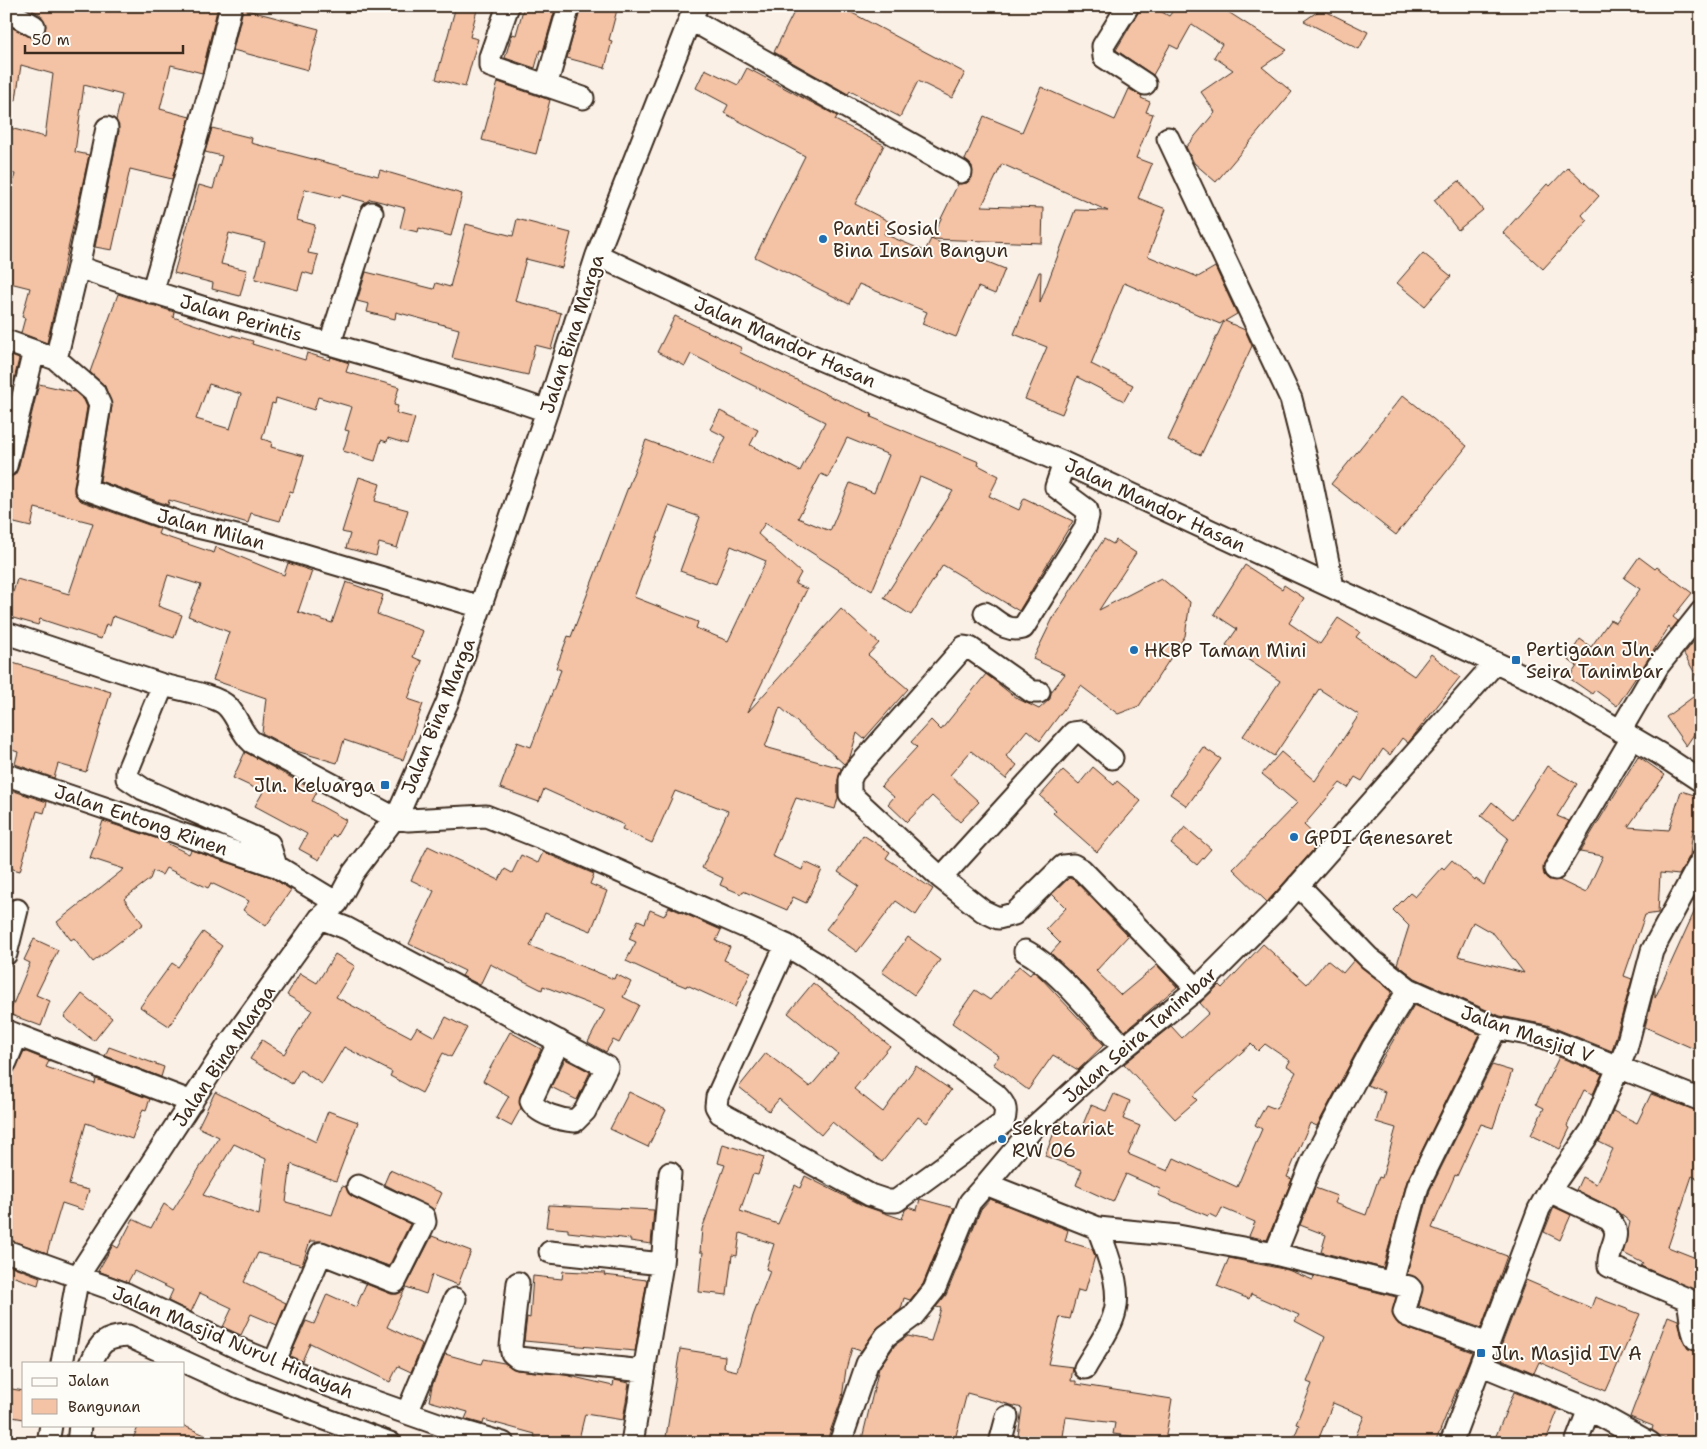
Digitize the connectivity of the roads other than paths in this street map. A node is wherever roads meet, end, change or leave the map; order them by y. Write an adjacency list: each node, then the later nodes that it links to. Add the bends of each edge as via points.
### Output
1 (231, 6): 17 (street)
2 (508, 6): 9 (street, via 490,57 490,66)
3 (569, 6): 9 (street)
4 (1128, 6): 8 (street, via 1103,46 1102,53)
5 (6, 10): 7 (street)
6 (694, 12): 13 (street); 15 (street, Jalan Bina Marga)
7 (34, 26)
8 (1145, 84)
9 (546, 86): 10 (street)
10 (583, 98)
11 (107, 128): 16 (street)
12 (1168, 138): 25 (street, via 1291,399 1312,478)
13 (961, 172)
14 (372, 213): 19 (street)
15 (597, 255): 22 (street, Jalan Bina Marga); 23 (street, Jalan Mandor Hasan, via 789,346)
16 (78, 267): 17 (street, Jalan Perintis); 21 (street)
17 (152, 293): 19 (street, Jalan Perintis)
18 (6, 341): 20 (street)
19 (330, 343): 22 (street, Jalan Perintis)
20 (34, 351): 21 (street); 24 (street)
21 (56, 359): 26 (street, Jalan Milan, via 94,392 100,405 86,489 180,523 258,541)
22 (547, 411): 26 (street, Jalan Bina Marga)
23 (1064, 463): 25 (street, Jalan Mandor Hasan); 28 (street, via 1056,487 1087,510 1085,529 1023,628 1006,628)
24 (6, 466)
25 (1333, 587): 30 (street, Jalan Mandor Hasan)
26 (481, 607): 37 (street, Jalan Bina Marga, via 447,703)
27 (1701, 612): 33 (street, via 1658,666)
28 (985, 613)
29 (6, 633): 31 (street)
30 (1495, 663): 33 (street, Jalan Mandor Hasan, via 1539,683); 42 (street, Jalan Seira Tanimbar)
31 (163, 685): 37 (street, via 218,701 228,707 252,742); 39 (street, Jalan Entong Rinen, via 127,778 143,789 269,844)
32 (1039, 692): 41 (street, via 1032,692 964,647 851,776 849,789 852,797)
33 (1626, 734): 36 (street, Jalan Mandor Hasan); 40 (street)
34 (1112, 758): 41 (street, via 1081,732 1073,733)
35 (6, 777): 39 (street, Jalan Entong Rinen)
36 (1701, 781)
37 (395, 818): 43 (street, Jalan Bina Marga, via 352,873); 46 (street, via 486,816)
38 (1701, 861): 56 (street, via 1652,951)
39 (276, 866): 43 (street, Jalan Entong Rinen)
40 (1555, 869)
41 (941, 878): 49 (street, via 983,911 998,918 1014,914 1063,866 1073,864)
42 (1298, 885): 49 (street, Jalan Seira Tanimbar); 50 (street, Jalan Masjid V, via 1369,958)
43 (336, 903): 45 (street, Jalan Bina Marga)
44 (17, 910): 48 (street)
45 (320, 918): 53 (street, via 346,928); 58 (street, Jalan Bina Marga, via 227,1047)
46 (786, 944): 46 (street, via 717,1096 716,1106 720,1113 870,1195 888,1201 896,1200 1003,1123 1007,1113 995,1094)
47 (1025, 951): 54 (street, via 1036,956 1052,971)
48 (6, 954)
49 (1197, 989): 54 (street, Jalan Seira Tanimbar)
50 (1409, 989): 51 (street, Jalan Masjid V); 66 (street, via 1373,1048 1312,1162)
51 (1496, 1028): 56 (street, Jalan Masjid V, via 1543,1037); 70 (street, via 1418,1186)
52 (12, 1033): 55 (street); 58 (street)
53 (559, 1040)
54 (1124, 1048): 60 (street, Jalan Seira Tanimbar, via 1034,1127)
55 (6, 1062)
56 (1619, 1068): 57 (street, Jalan Masjid V); 62 (street, via 1591,1131)
57 (1701, 1100)
58 (192, 1102): 68 (street, Jalan Bina Marga)
59 (670, 1173): 67 (street)
60 (986, 1184): 63 (street); 92 (street, Jalan Seira Tanimbar, via 970,1202 934,1290 913,1316 886,1336 867,1364)
61 (358, 1186): 78 (street, via 426,1219 395,1282 321,1253)
62 (1549, 1191): 72 (street, via 1614,1224 1609,1266 1687,1299 1690,1329); 73 (street, via 1539,1209)
63 (1098, 1228): 66 (street, via 1178,1236); 80 (street, via 1114,1276 1117,1298 1113,1317)
64 (6, 1252): 68 (street, Jalan Masjid Nurul Hidayah)
65 (550, 1252): 67 (street)
66 (1275, 1254): 70 (street)
67 (662, 1264): 81 (street)
68 (78, 1276): 74 (street, Jalan Bina Marga); 78 (street, Jalan Masjid Nurul Hidayah, via 126,1294)
69 (518, 1283): 81 (street, via 511,1346 512,1353 518,1358)
70 (1392, 1283): 73 (street, via 1411,1288 1404,1312 1406,1315)
71 (455, 1299): 83 (street)
72 (1696, 1339)
73 (1488, 1344): 79 (street)
74 (62, 1362)
75 (91, 1362): 77 (street, via 97,1348 111,1337 128,1336)
76 (185, 1362): 89 (street, via 239,1387)
77 (185, 1362)
78 (274, 1363): 83 (street, Jalan Masjid Nurul Hidayah)
79 (1482, 1365): 82 (street); 94 (street)
80 (1084, 1368)
81 (644, 1371): 91 (street)
82 (1589, 1409): 95 (street); 96 (street)
83 (407, 1413): 90 (street, Jalan Masjid Nurul Hidayah)
84 (1007, 1417): 93 (street)
85 (51, 1426): 87 (street)
86 (80, 1426): 88 (street)
87 (48, 1443)
88 (78, 1443)
89 (390, 1443)
90 (503, 1443)
91 (632, 1443)
92 (840, 1443)
93 (1000, 1443)
94 (1451, 1443)
95 (1576, 1443)
96 (1650, 1443)

